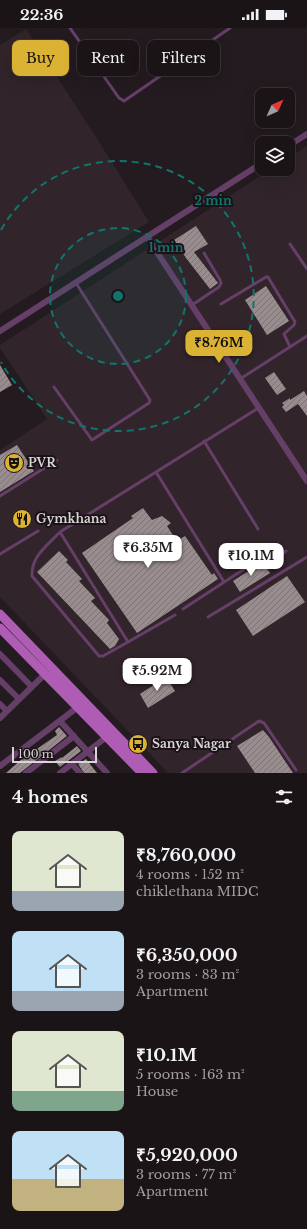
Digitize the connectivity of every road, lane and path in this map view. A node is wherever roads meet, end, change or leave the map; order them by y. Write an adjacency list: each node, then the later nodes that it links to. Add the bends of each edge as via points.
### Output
1 (70, 28): 2 (lane, via 119,98 124,101)
2 (229, 28)
3 (307, 134): 4 (street)
4 (295, 142)
5 (255, 168): 6 (street)
6 (147, 237): 10 (street); 12 (street)
7 (290, 244): 9 (lane)
8 (204, 253): 12 (lane, via 221,285)
9 (307, 269)
10 (76, 283): 13 (street); 17 (lane, via 150,400 92,440)
11 (221, 304): 15 (lane, via 268,277 295,322 284,334)
12 (192, 305): 16 (street)
13 (0, 331)
14 (307, 336): 15 (lane)
15 (290, 347): 16 (lane)
16 (240, 379): 18 (street)
17 (54, 387)
18 (260, 407): 19 (lane); 22 (street)
19 (204, 442): 21 (lane); 24 (lane)
20 (58, 460): 23 (lane)
21 (156, 472): 26 (lane); 30 (lane)
22 (307, 481)
23 (0, 496)
24 (258, 529)
25 (38, 531): 28 (lane)
26 (60, 532): 36 (lane); 36 (lane, via 38,554 32,576 99,656)
27 (286, 552): 30 (lane, via 274,560 258,560)
28 (0, 554)
29 (307, 557): 34 (lane)
30 (224, 582): 31 (lane)
31 (183, 609)
32 (0, 614): 47 (main road)
33 (175, 615): 36 (lane)
34 (208, 617)
35 (0, 628): 38 (main road)
36 (128, 642)
37 (0, 654): 40 (street)
38 (45, 674): 40 (street); 43 (main road)
39 (0, 680): 41 (street)
40 (32, 687): 41 (street)
41 (19, 699): 44 (street)
42 (0, 704): 44 (street)
43 (78, 707): 46 (street); 47 (main road)
44 (7, 711): 45 (street)
45 (0, 718)
46 (60, 721): 48 (street); 51 (street)
47 (110, 734): 49 (street); 57 (main road); 58 (main road)
48 (74, 736): 49 (street); 53 (street)
49 (88, 751): 50 (street); 56 (street)
50 (72, 764): 54 (street); 55 (street)
51 (0, 766)
52 (296, 770): 59 (lane, via 264,723 259,721)
53 (26, 773)
54 (60, 773)
55 (80, 773)
56 (107, 773)
57 (142, 773)
58 (153, 773)
59 (182, 773)

